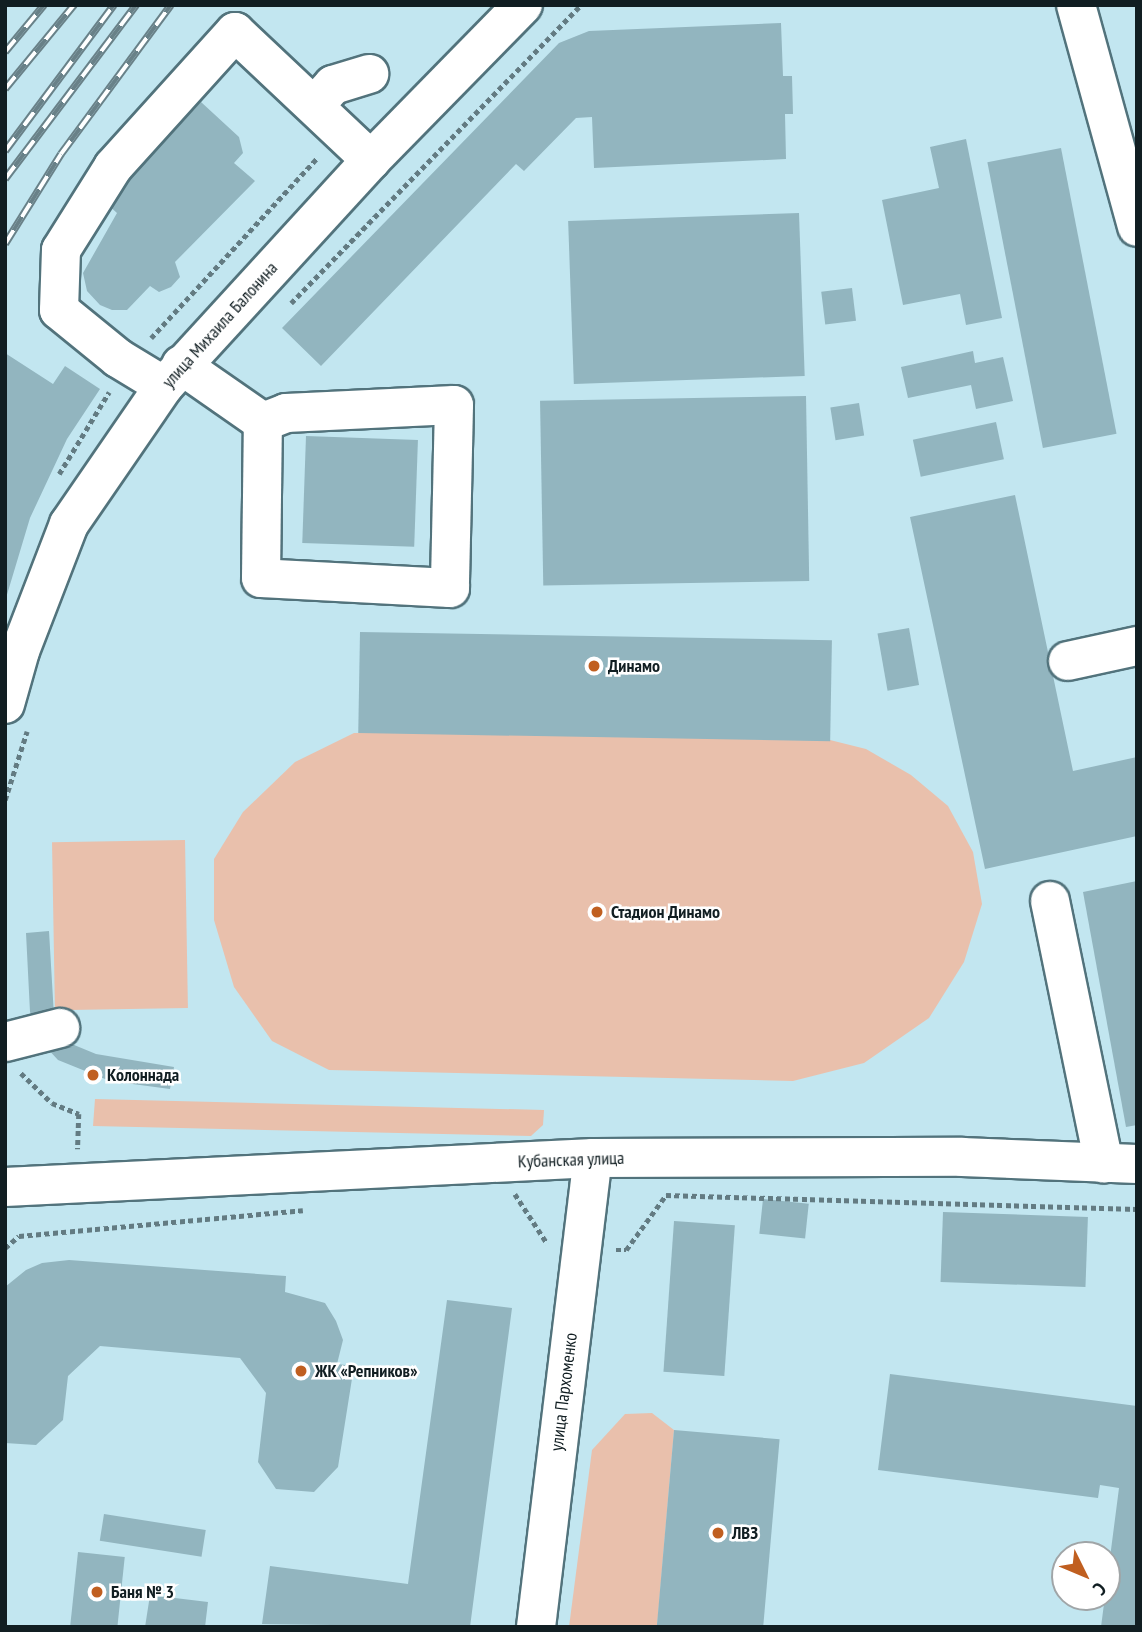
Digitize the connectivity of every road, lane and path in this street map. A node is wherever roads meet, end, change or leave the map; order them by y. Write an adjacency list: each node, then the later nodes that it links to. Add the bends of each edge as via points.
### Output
1 (523, 5): 5 (main road, улица Михаила Балонина)
2 (1076, 5): 6 (main road)
3 (369, 74): 4 (main road, via 333,85)
4 (315, 105): 5 (main road); 7 (main road, via 234,32 113,167 61,250 59,310 118,358)
5 (371, 160): 7 (main road, улица Михаила Балонина)
6 (1137, 227)
7 (173, 375): 8 (main road); 11 (main road, улица Михаила Балонина, via 69,524 20,651)
8 (263, 422): 8 (main road, via 286,413 454,405 450,588 261,578)
9 (1137, 646): 10 (main road)
10 (1068, 661)
11 (5, 705)
12 (1050, 901): 17 (main road)
13 (60, 1028): 14 (main road)
14 (10, 1055): 15 (path)
15 (52, 1103)
16 (593, 1158): 17 (main road, Кубанская улица, via 962,1157); 18 (main road, Кубанская улица); 19 (main road, улица Пархоменко)
17 (1120, 1164)
18 (5, 1188)
19 (536, 1627)

